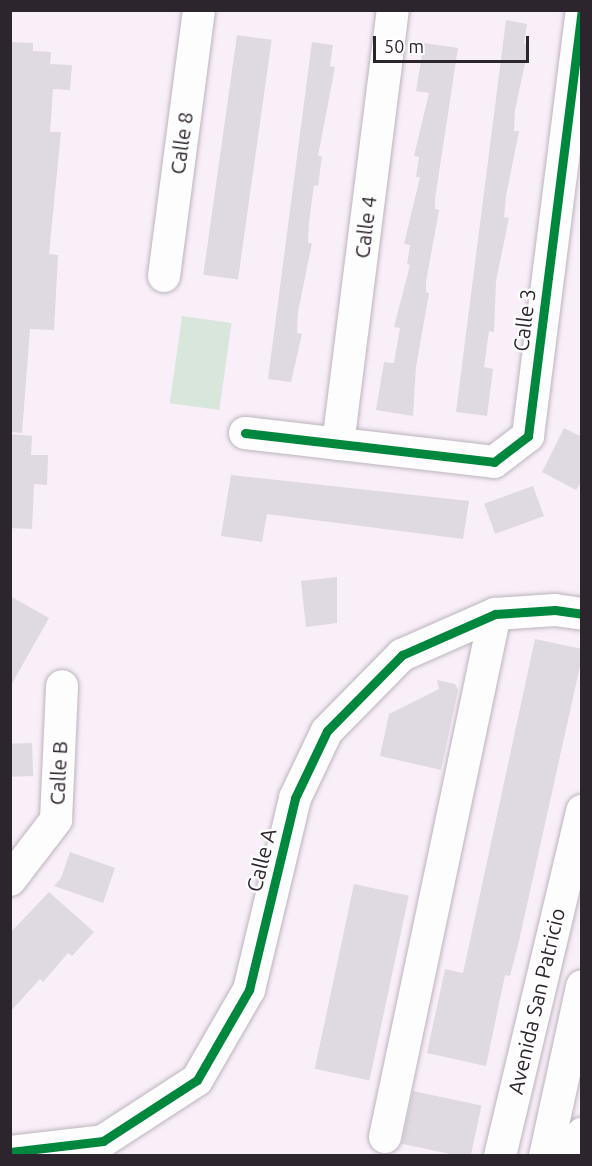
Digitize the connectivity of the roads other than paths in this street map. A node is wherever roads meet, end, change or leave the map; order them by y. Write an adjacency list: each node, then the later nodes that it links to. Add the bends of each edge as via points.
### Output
1 (199, 10): 4 (street, Calle 8)
2 (393, 10): 6 (street, Calle 4)
3 (582, 11): 6 (street, Calle 3, via 528,436 494,462)
4 (164, 276)
5 (245, 433): 6 (street, Calle 3)
6 (338, 444)
7 (495, 614): 8 (street, Calle A, via 555,610); 14 (street); 15 (street, Calle A, via 402,655 327,731 295,798 249,990 197,1080 103,1142)
8 (582, 614)
9 (62, 686): 11 (street, Calle B, via 56,820)
10 (582, 811): 16 (street, Avenida San Patricio)
11 (10, 880)
12 (582, 986): 17 (main road)
13 (582, 1134): 18 (main road)
14 (386, 1137)
15 (10, 1152)
16 (500, 1155)
17 (545, 1155)
18 (577, 1155)

